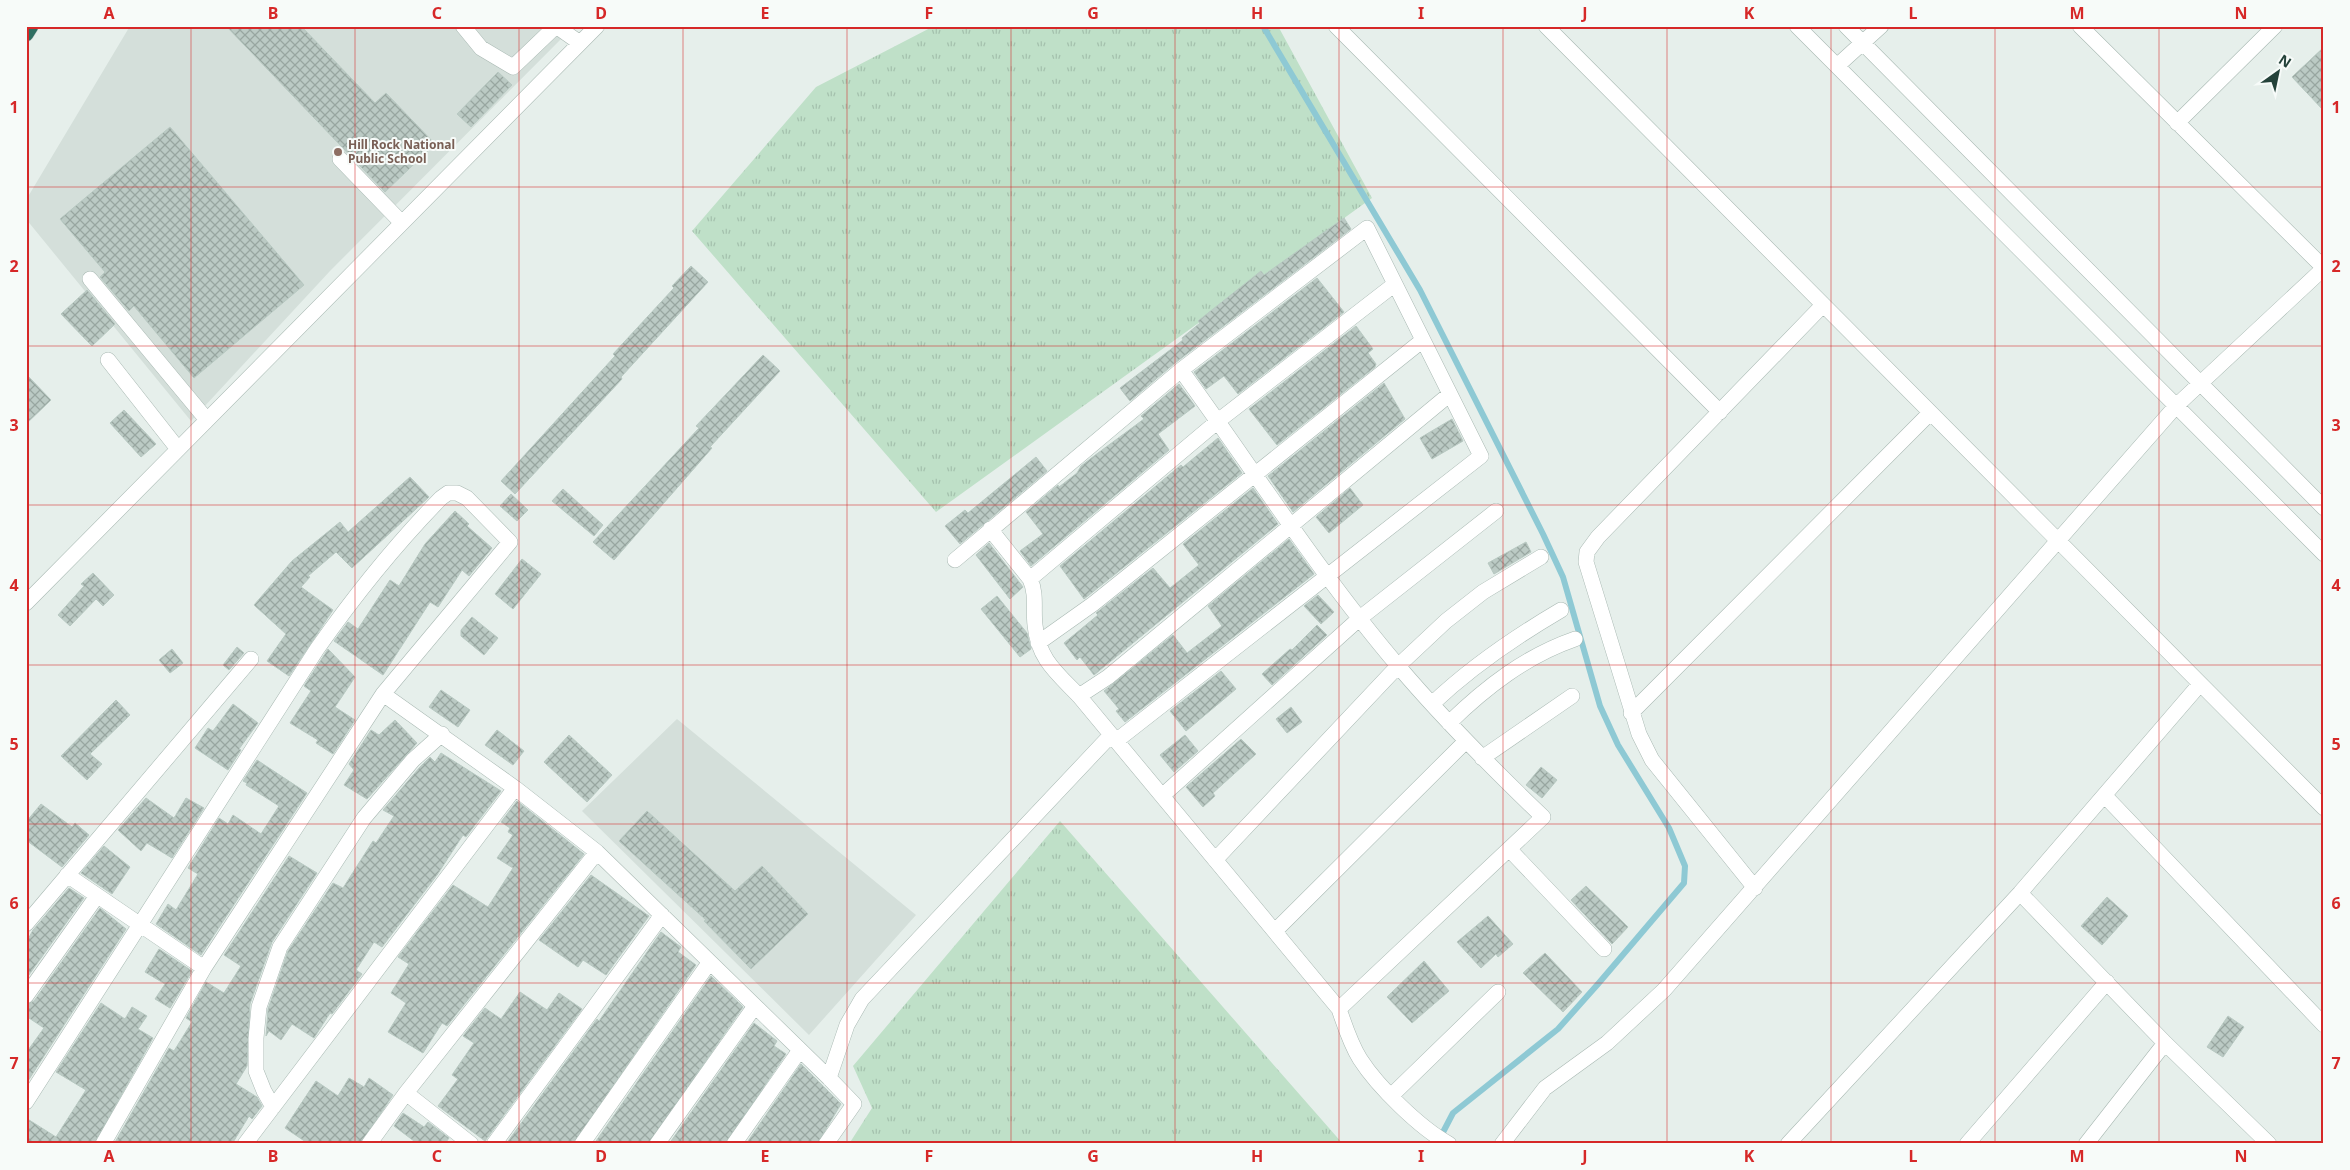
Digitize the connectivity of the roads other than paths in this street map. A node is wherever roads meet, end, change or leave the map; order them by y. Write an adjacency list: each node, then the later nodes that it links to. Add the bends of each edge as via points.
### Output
1 (31, 26): 12 (highway)
2 (463, 26): 3 (street, via 482,48 513,67)
3 (556, 26): 13 (street)
4 (597, 26): 13 (street)
5 (1336, 26): 29 (street)
6 (1546, 26): 22 (street)
7 (1796, 26): 15 (street)
8 (1846, 26): 14 (street)
9 (1881, 26): 14 (street)
10 (2080, 26): 16 (street)
11 (2275, 26): 16 (street)
12 (26, 34)
13 (580, 43): 18 (street)
14 (1863, 44): 15 (street); 26 (street)
15 (1837, 66): 28 (street)
16 (2177, 123): 19 (street)
17 (340, 159): 18 (street)
18 (402, 223): 31 (street)
19 (2324, 268): 26 (street)
20 (90, 279): 31 (street)
21 (1395, 284): 23 (street); 25 (street, via 1367,228); 32 (street)
22 (1823, 305): 29 (street); 30 (street)
23 (1423, 340): 27 (street); 34 (street)
24 (108, 360): 33 (street)
25 (1181, 370): 32 (street); 38 (street)
26 (2200, 382): 28 (street); 35 (street)
27 (1450, 394): 37 (street); 43 (street, via 1481,456)
28 (2176, 406): 39 (street); 40 (street)
29 (1720, 412): 57 (street, via 1587,552 1586,562)
30 (1930, 413): 39 (street); 57 (street)
31 (207, 420): 33 (street)
32 (1218, 421): 34 (street); 44 (street)
33 (178, 449): 45 (street)
34 (1256, 474): 37 (street); 49 (street, via 1093,604)
35 (2324, 508)
36 (1496, 511): 47 (street)
37 (1292, 526): 43 (street); 54 (street)
38 (990, 529): 42 (street); 44 (street)
39 (2058, 542): 52 (street); 71 (street)
40 (2324, 554)
41 (1541, 557): 51 (street, via 1465,605)
42 (955, 560)
43 (1328, 574): 47 (street); 60 (street)
44 (1030, 579): 49 (street, via 1034,588 1034,624)
45 (26, 603)
46 (1561, 610): 56 (street, via 1521,633 1456,681)
47 (1360, 618): 51 (street); 64 (street)
48 (1575, 639): 58 (street, via 1549,648 1518,666)
49 (1038, 642): 54 (street, via 1046,662)
50 (251, 659): 70 (street)
51 (1398, 666): 56 (street); 69 (street)
52 (2200, 684): 65 (street); 66 (street)
53 (383, 694): 59 (street); 76 (street, via 510,542 457,493 448,493 441,498 398,543 348,604); 80 (street)
54 (1079, 696): 60 (street)
55 (1572, 696): 62 (street)
56 (1432, 704): 58 (street)
57 (1631, 713): 71 (street, via 1652,760)
58 (1449, 722): 61 (street)
59 (442, 734): 63 (street); 93 (street, via 412,760 364,818 280,947 258,1007 256,1038 256,1071)
60 (1114, 738): 64 (street); 89 (street, via 862,999 847,1025)
61 (1466, 742): 62 (street); 77 (street)
62 (1482, 758): 67 (street, via 1543,817)
63 (515, 788): 68 (street); 93 (street)
64 (1162, 796): 69 (street)
65 (2105, 796): 72 (street); 86 (street)
66 (2324, 808)
67 (1510, 850): 78 (street); 85 (street)
68 (597, 852): 74 (street); 90 (street)
69 (1215, 860): 77 (street)
70 (67, 875): 73 (street); 75 (street)
71 (1755, 888): 105 (street, via 1664,990 1607,1043 1545,1088)
72 (2020, 893): 81 (street); 106 (street)
73 (97, 896): 76 (street); 83 (street)
74 (662, 915): 79 (street); 99 (street)
75 (26, 924)
76 (140, 925): 80 (street); 92 (street)
77 (1275, 931): 85 (street)
78 (1604, 949)
79 (709, 963): 84 (street); 100 (street)
80 (204, 968): 95 (street)
81 (2107, 982): 87 (street); 107 (street)
82 (1498, 992): 91 (street)
83 (26, 996)
84 (755, 1006): 88 (street); 101 (street)
85 (1340, 1009): 91 (street, via 1361,1060)
86 (2324, 1025)
87 (2165, 1043): 94 (street); 108 (street)
88 (800, 1050): 89 (street); 102 (street)
89 (829, 1078): 103 (street, via 854,1104)
90 (406, 1093): 97 (street); 98 (street)
91 (1392, 1096): 104 (street, via 1431,1134)
92 (26, 1102)
93 (273, 1107): 96 (street)
94 (2253, 1138): 109 (street)
95 (103, 1144)
96 (245, 1144)
97 (369, 1144)
98 (472, 1144)
99 (494, 1144)
100 (582, 1144)
101 (657, 1144)
102 (734, 1144)
103 (826, 1144)
104 (1449, 1144)
105 (1502, 1144)
106 (1788, 1144)
107 (1967, 1144)
108 (2086, 1144)
109 (2268, 1144)

